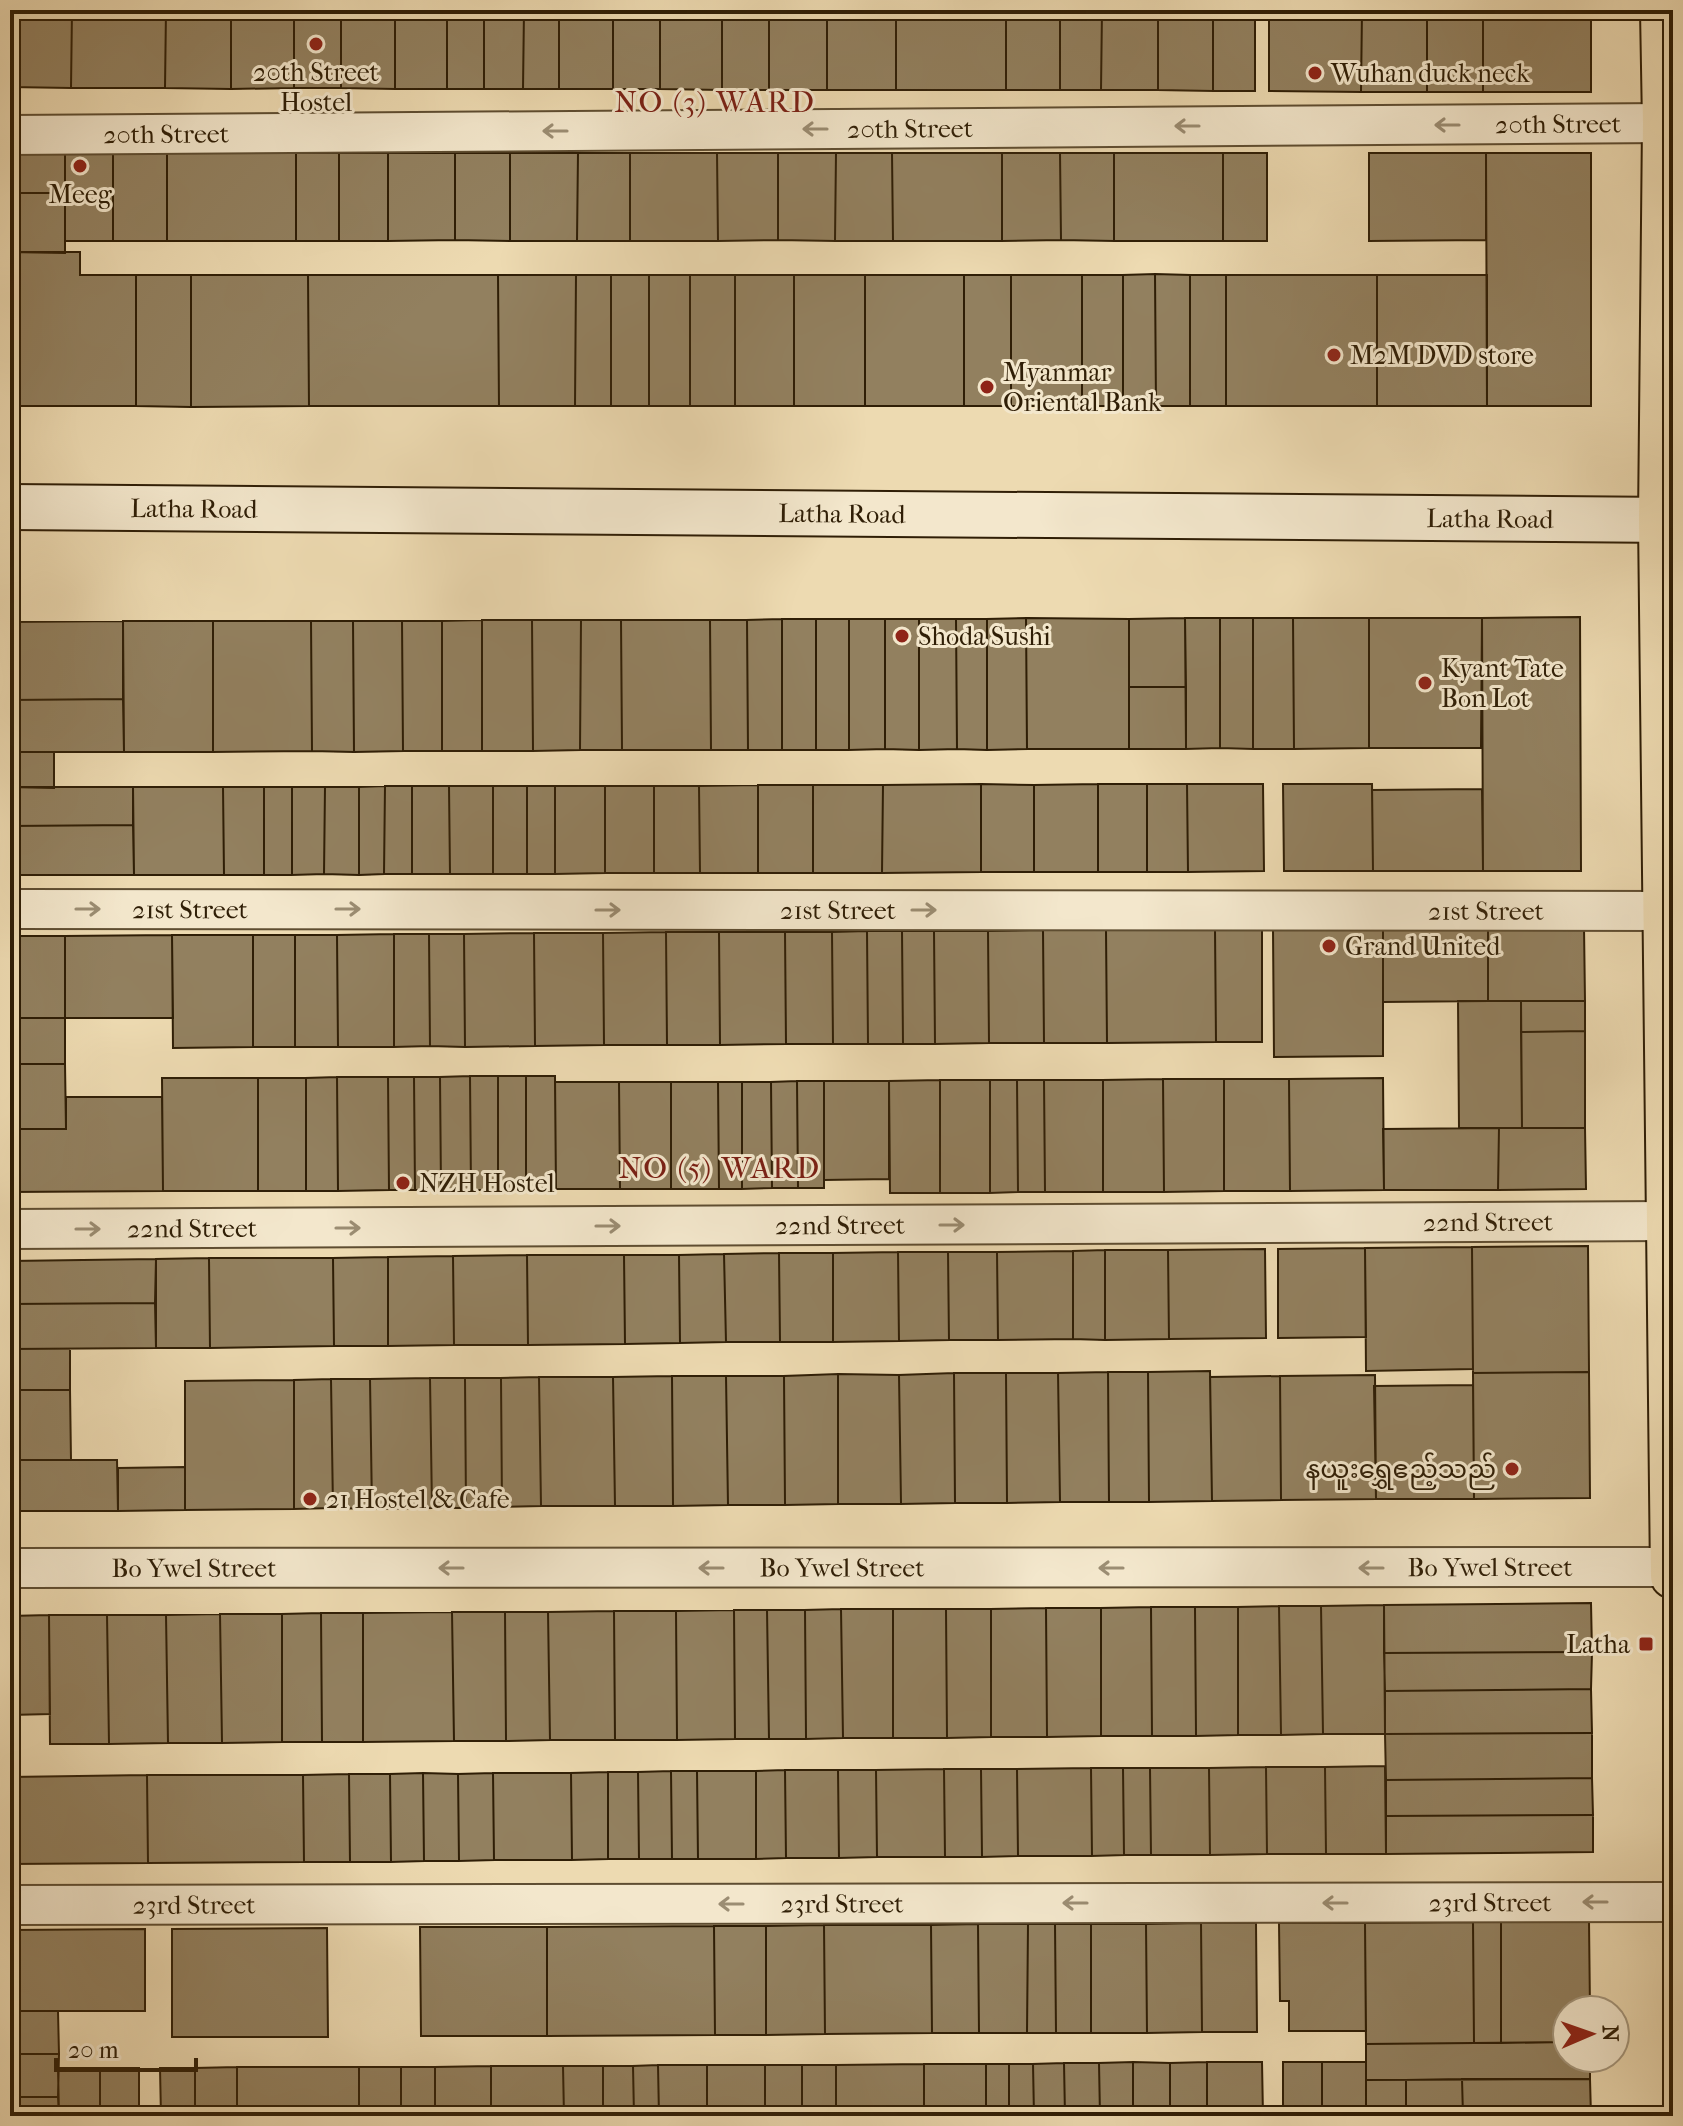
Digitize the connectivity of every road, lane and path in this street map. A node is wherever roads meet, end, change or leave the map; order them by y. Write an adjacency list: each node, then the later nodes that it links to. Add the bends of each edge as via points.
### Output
1 (1663, 10): 2 (main road)
2 (1665, 123): 3 (street, 20th Street, one-way to 3); 5 (main road)
3 (10, 135)
4 (10, 507): 5 (main road, Latha Road)
5 (1667, 520): 7 (main road)
6 (10, 909): 7 (street, 21st Street, one-way to 7)
7 (1665, 911): 8 (main road)
8 (1670, 1090): 9 (main road)
9 (1669, 1221): 10 (street, 22nd Street, one-way to 9); 11 (main road)
10 (10, 1229)
11 (1673, 1567): 12 (street, Bo Ywel Street, one-way to 12); 13 (main road)
12 (10, 1568)
13 (1673, 1576)
14 (1673, 1902): 15 (street, 23rd Street, one-way to 15)
15 (10, 1905)

